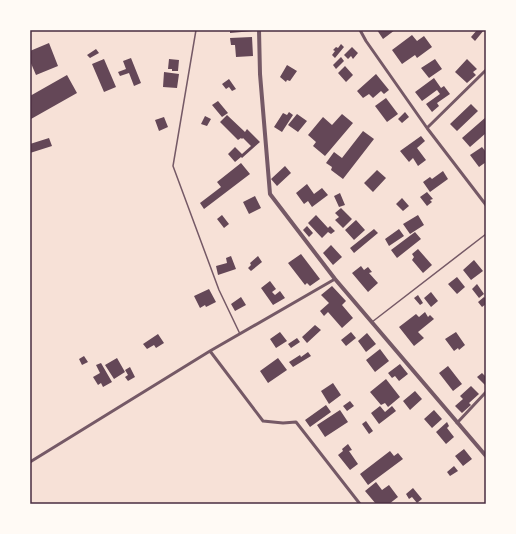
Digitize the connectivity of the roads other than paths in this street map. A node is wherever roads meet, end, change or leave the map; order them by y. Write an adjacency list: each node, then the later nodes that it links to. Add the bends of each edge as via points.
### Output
1 (196, 30): 10 (lane, via 173,166 219,290)
2 (259, 30): 8 (street, via 270,194)
3 (360, 30): 5 (street)
4 (486, 70): 5 (street)
5 (427, 128): 6 (street)
6 (486, 205)
7 (486, 234): 9 (lane)
8 (335, 279): 9 (street); 10 (street)
9 (372, 322): 13 (street)
10 (240, 334): 11 (street)
11 (210, 351): 15 (street); 16 (street, via 263,421 296,422)
12 (486, 392): 13 (street)
13 (457, 423): 14 (street)
14 (486, 456)
15 (30, 462)
16 (360, 504)

